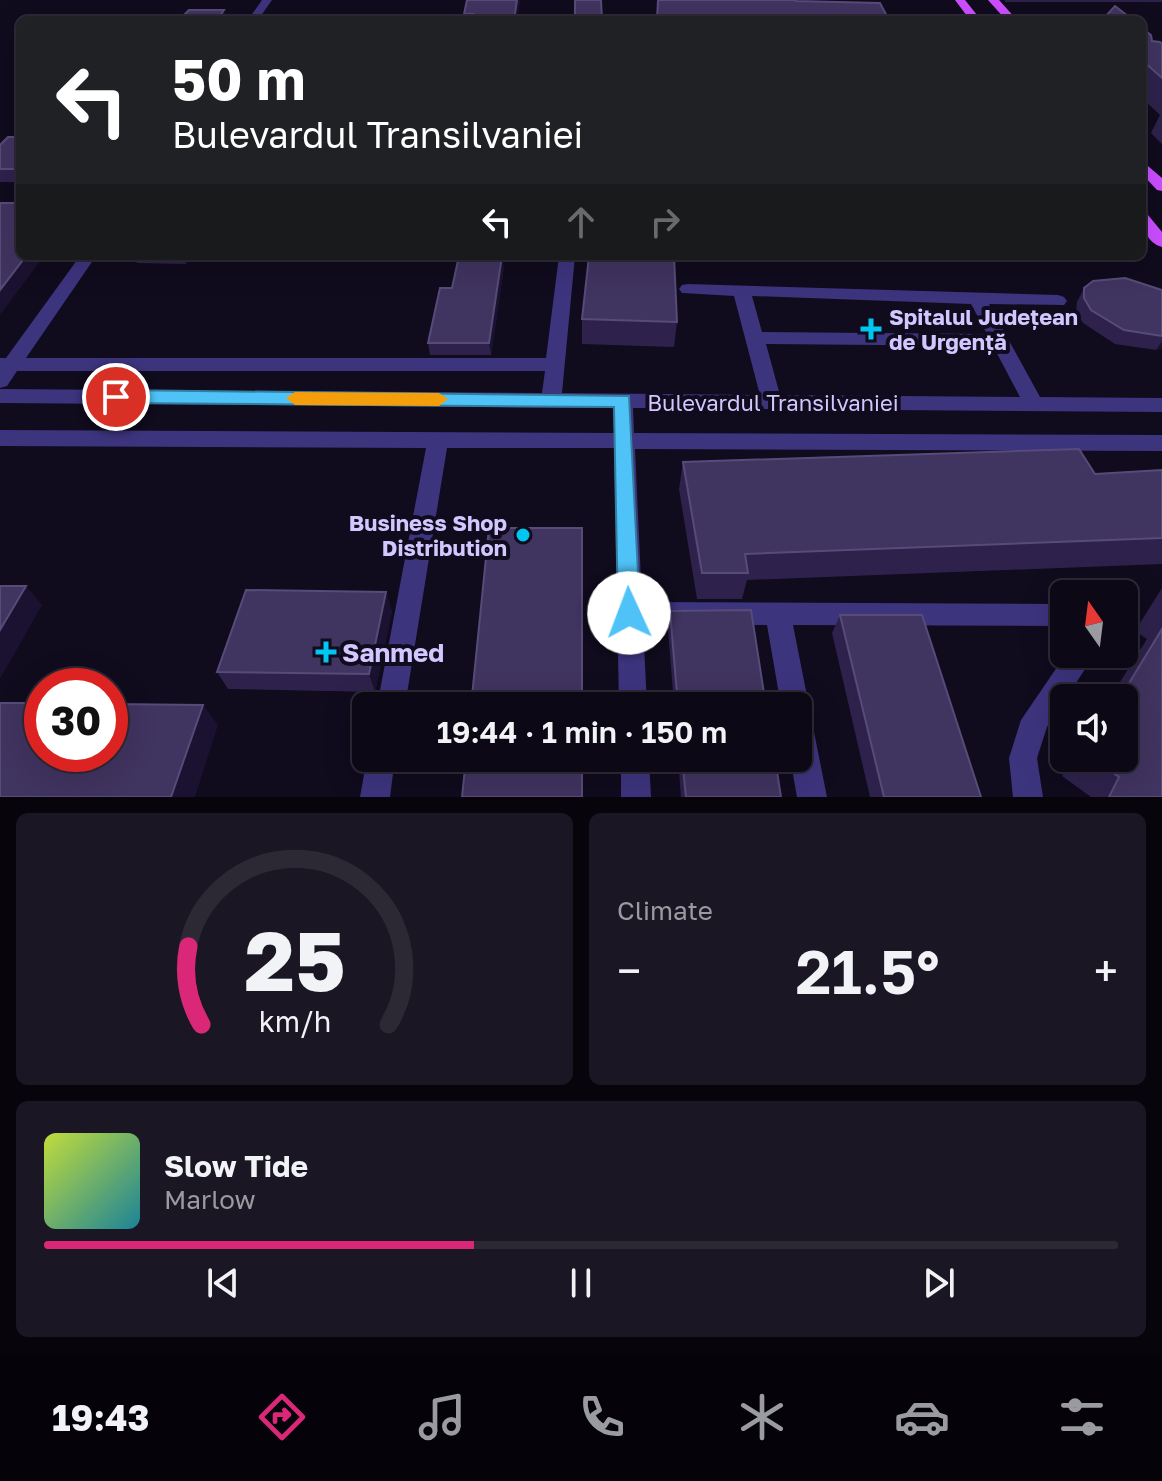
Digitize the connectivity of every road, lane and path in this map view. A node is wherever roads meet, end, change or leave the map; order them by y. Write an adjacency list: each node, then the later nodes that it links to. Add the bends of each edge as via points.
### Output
1 (960, 0): 3 (main road)
2 (993, 0): 4 (main road)
3 (973, 16)
4 (1008, 16)
5 (1146, 169): 6 (main road)
6 (1162, 187)
7 (1146, 223): 8 (main road)
8 (1162, 242)
9 (85, 260): 18 (street)
10 (567, 260): 17 (street)
11 (688, 289): 12 (street)
12 (742, 292): 13 (street); 15 (street)
13 (978, 301): 14 (street); 16 (street)
14 (1058, 301)
15 (755, 338): 16 (street); 22 (street)
16 (999, 340): 23 (street)
17 (556, 364): 18 (street); 20 (street)
18 (4, 370)
19 (0, 396): 20 (street, Bulevardul Transilvaniei)
20 (551, 400): 21 (street, Bulevardul Transilvaniei)
21 (623, 401): 22 (street, Bulevardul Transilvaniei); 27 (street)
22 (772, 402): 23 (street, Bulevardul Transilvaniei)
23 (1034, 404): 24 (street, Bulevardul Transilvaniei)
24 (1162, 405)
25 (0, 438): 26 (street, Bulevardul Transilvaniei)
26 (438, 440): 27 (street, Bulevardul Transilvaniei); 33 (street)
27 (623, 441): 28 (street, Bulevardul Transilvaniei); 29 (street)
28 (1162, 443)
29 (629, 613): 30 (street); 34 (street)
30 (778, 613): 31 (street); 35 (street)
31 (1050, 615)
32 (1072, 668): 42 (street, via 1035,720 1023,758)
33 (393, 692)
34 (632, 692)
35 (792, 692)
36 (379, 772): 39 (street)
37 (635, 772): 40 (street)
38 (807, 772): 41 (street)
39 (375, 797)
40 (636, 797)
41 (812, 797)
42 (1028, 797)

